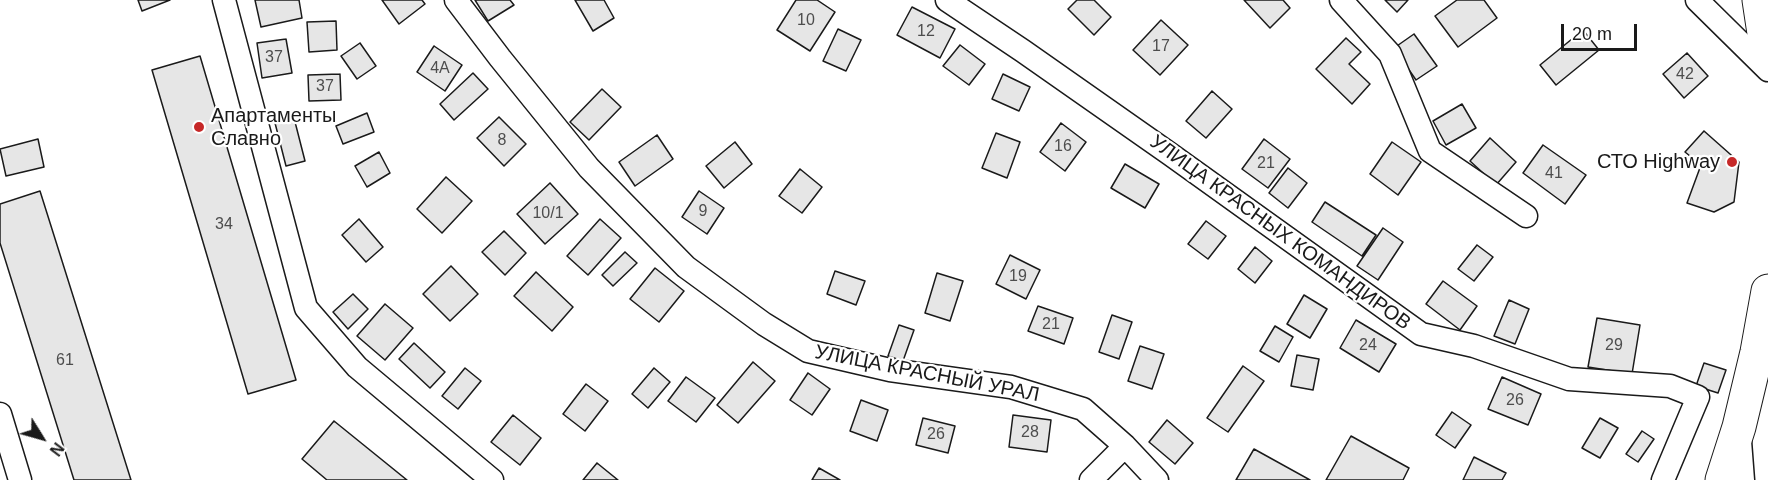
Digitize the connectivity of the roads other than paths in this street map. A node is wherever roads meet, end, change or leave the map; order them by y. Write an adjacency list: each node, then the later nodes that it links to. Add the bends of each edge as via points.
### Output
1 (224, 0): 15 (street, via 306,308 357,367)
2 (456, 0): 13 (street, УЛИЦА КРАСНЫЙ УРАЛ, via 589,168 686,267 764,324 808,351 890,370 1011,387 1083,409)
3 (947, 0): 18 (street, УЛИЦА КРАСНЫХ КОМАНДИРОВ, via 1151,140 1421,334 1474,346 1569,379 1670,386 1698,397)
4 (1341, 0): 9 (street, via 1390,54 1430,151)
5 (1697, 0): 8 (street)
6 (1759, 0): 7 (highway)
7 (1768, 60)
8 (1768, 70)
9 (1526, 216)
10 (1768, 291): 12 (highway)
11 (0, 414): 14 (street)
12 (1739, 427): 19 (highway); 20 (street)
13 (1125, 446): 16 (street); 17 (street, УЛИЦА КРАСНЫЙ УРАЛ)
14 (20, 480)
15 (492, 480)
16 (1091, 480)
17 (1157, 480)
18 (1663, 480)
19 (1722, 480)
20 (1743, 480)

